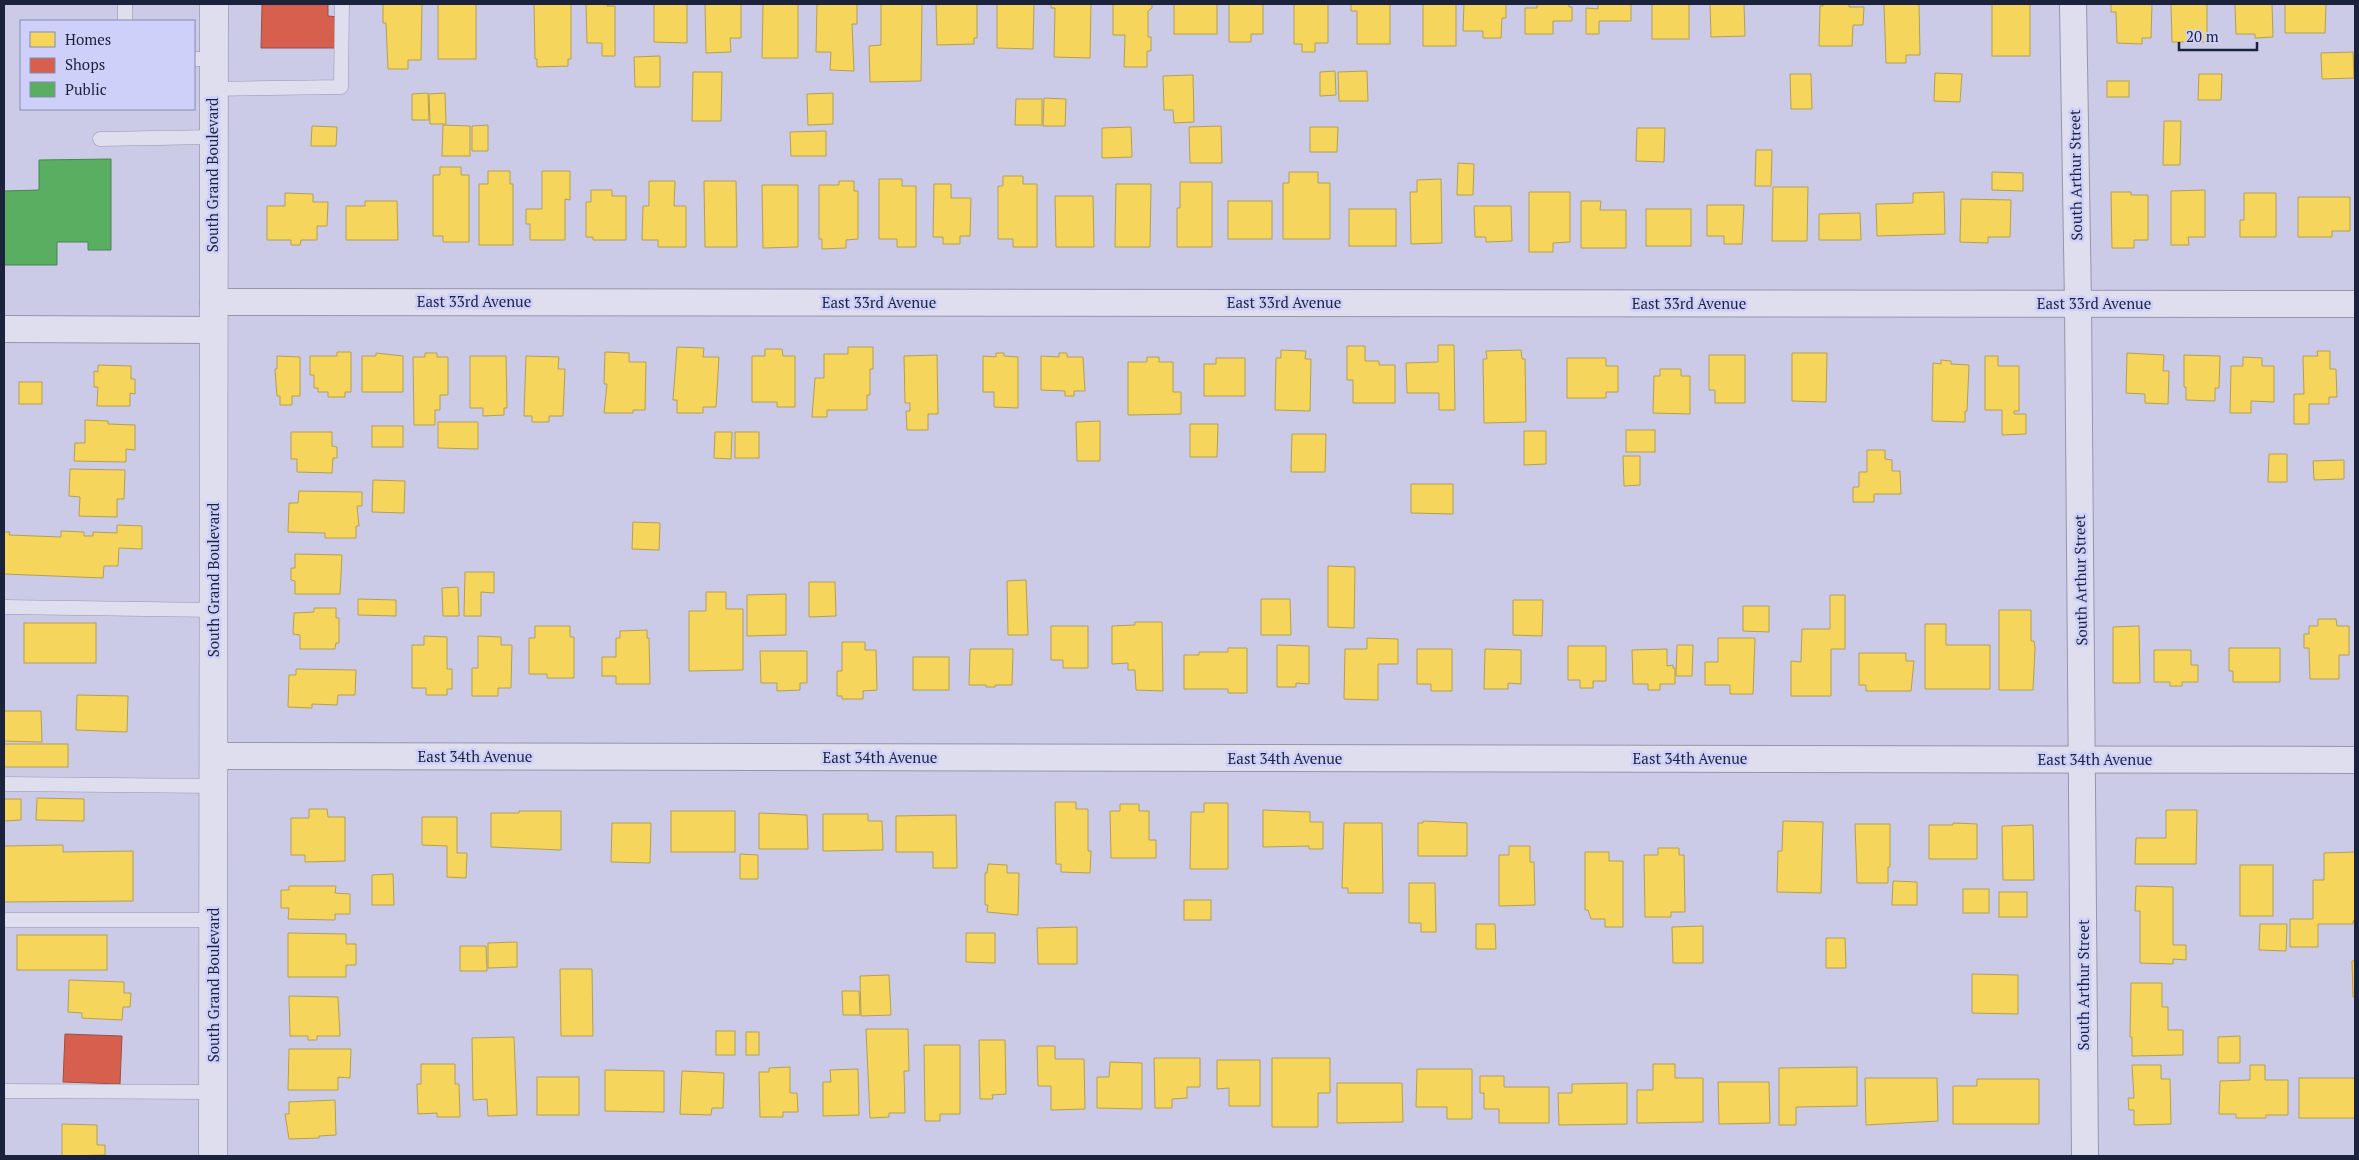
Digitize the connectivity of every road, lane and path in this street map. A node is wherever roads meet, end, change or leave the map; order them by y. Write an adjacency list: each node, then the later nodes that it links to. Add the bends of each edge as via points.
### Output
1 (125, 4): 5 (lane)
2 (214, 4): 6 (main road, South Grand Boulevard)
3 (342, 4): 7 (lane, via 341,87)
4 (2073, 4): 11 (street, South Arthur Street)
5 (124, 20)
6 (204, 59): 7 (main road, South Grand Boulevard)
7 (213, 89): 8 (main road, South Grand Boulevard)
8 (213, 137): 9 (lane); 10 (main road, South Grand Boulevard)
9 (100, 139)
10 (213, 302): 11 (street, East 33rd Avenue); 14 (main road, South Grand Boulevard)
11 (2078, 304): 12 (street, East 33rd Avenue); 18 (street, South Arthur Street)
12 (2355, 304)
13 (4, 330): 14 (street)
14 (214, 330): 16 (main road, South Grand Boulevard)
15 (4, 607): 16 (lane)
16 (214, 610): 17 (main road, South Grand Boulevard)
17 (214, 756): 18 (street, East 34th Avenue); 21 (main road, South Grand Boulevard)
18 (2082, 760): 19 (street, East 34th Avenue); 27 (street, South Arthur Street)
19 (2355, 760)
20 (4, 784): 21 (lane)
21 (214, 786): 23 (main road, South Grand Boulevard)
22 (4, 920): 23 (lane)
23 (214, 920): 25 (main road, South Grand Boulevard)
24 (4, 1091): 25 (lane)
25 (213, 1092): 26 (main road, South Grand Boulevard)
26 (213, 1156)
27 (2085, 1156)

